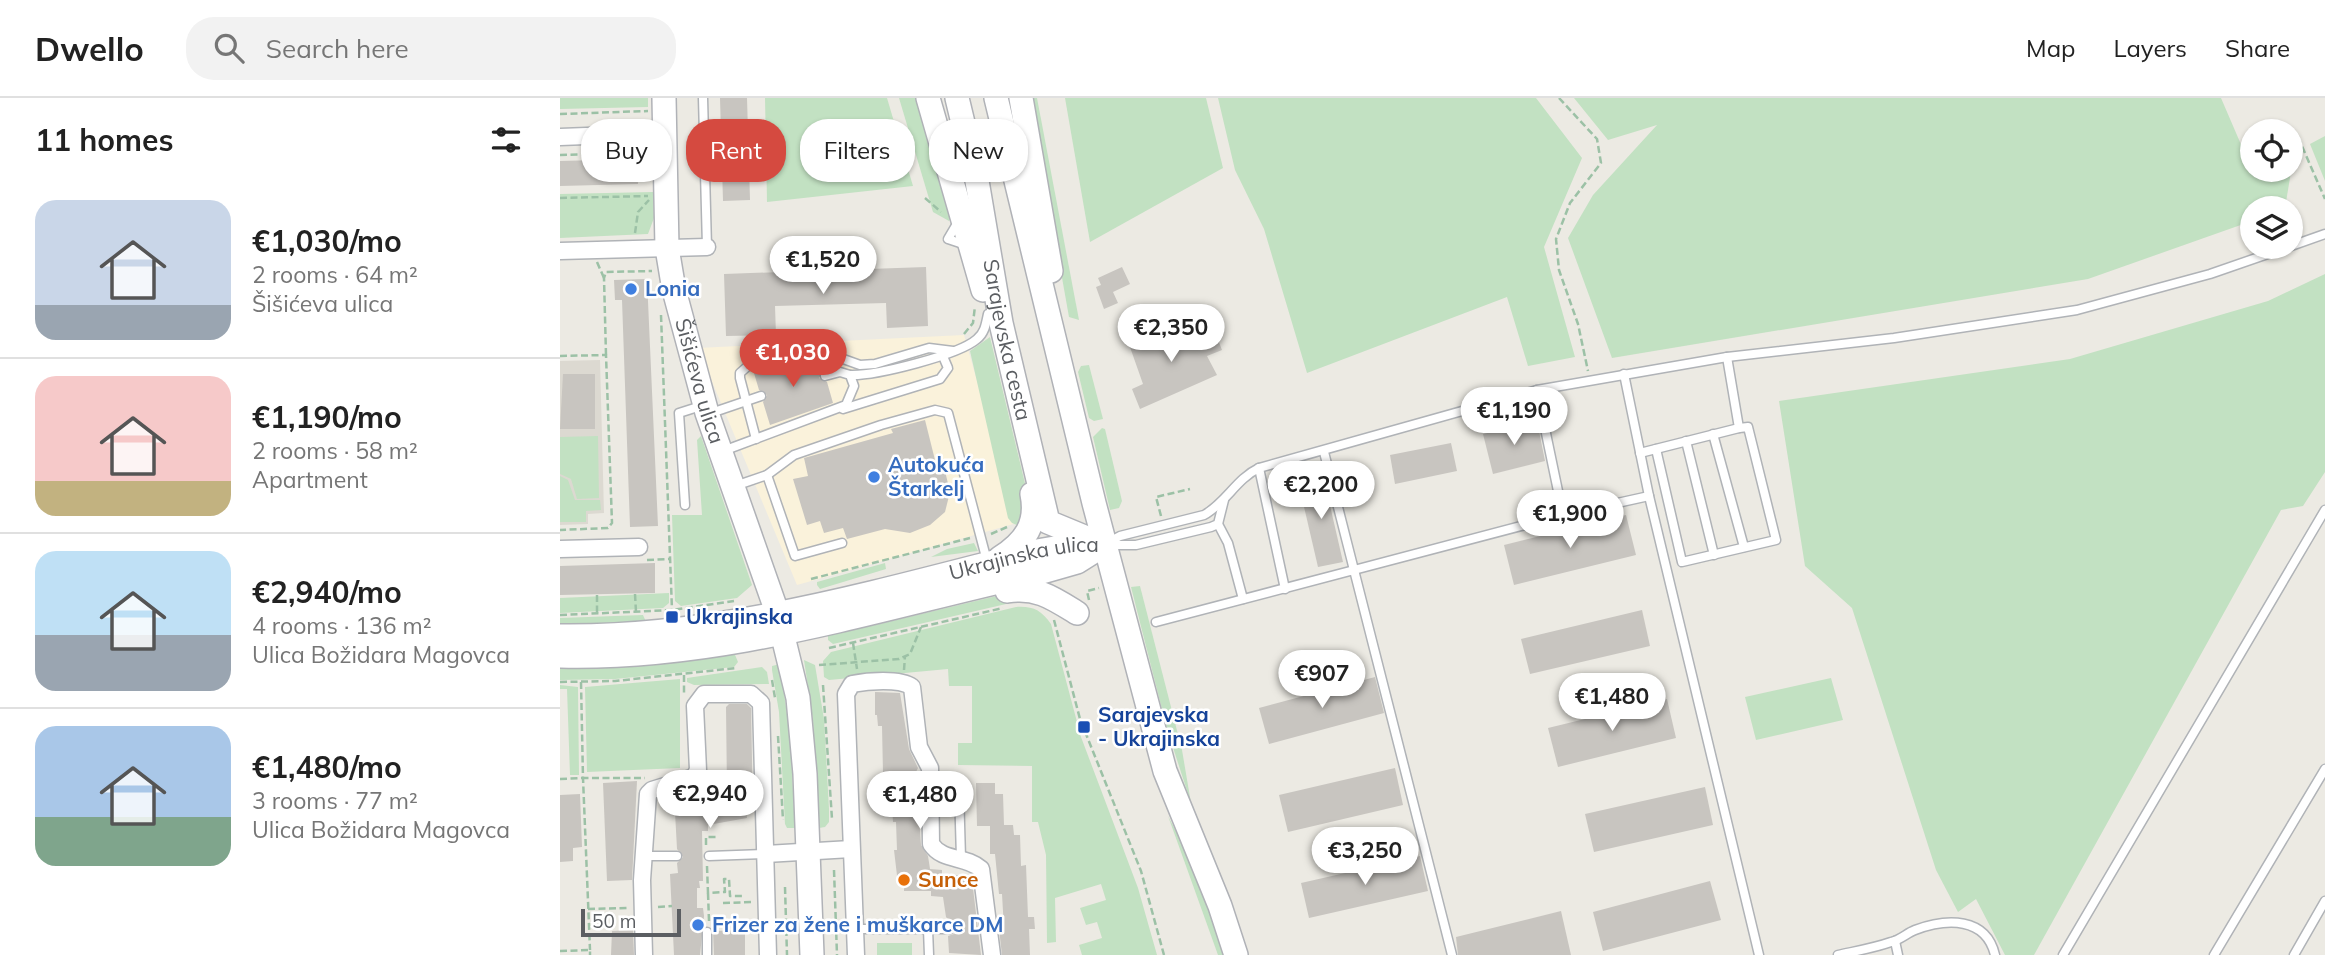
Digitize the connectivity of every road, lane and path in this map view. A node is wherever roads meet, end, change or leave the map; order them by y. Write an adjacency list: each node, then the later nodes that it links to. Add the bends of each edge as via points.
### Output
1 (703, 98): 25 (lane)
2 (928, 98): 22 (main road)
3 (957, 98): 39 (main road, Sarajevska cesta)
4 (996, 98): 32 (main road, Sarajevska cesta)
5 (1021, 98): 32 (main road, via 1050,263)
6 (1559, 98): 44 (path, via 1597,139 1601,163 1570,203 1556,239 1559,270 1578,324)
7 (658, 104): 8 (path)
8 (560, 114)
9 (560, 137): 10 (street)
10 (581, 138)
11 (2303, 149): 20 (path)
12 (581, 154): 13 (path)
13 (560, 155): 14 (path)
14 (561, 161)
15 (662, 182): 26 (main road, Šišićeva ulica)
16 (632, 196): 17 (path); 18 (path); 21 (path)
17 (656, 196)
18 (560, 198)
19 (926, 198): 22 (path)
20 (2325, 200)
21 (642, 205)
22 (952, 211): 34 (main road, via 971,249)
23 (2325, 234): 24 (lane)
24 (2303, 241)
25 (707, 247): 26 (street)
26 (667, 248): 27 (street); 48 (main road, Šišićeva ulica)
27 (560, 251)
28 (2252, 259): 40 (lane, via 2077,310)
29 (597, 261): 31 (path)
30 (660, 270): 31 (path, via 606,272)
31 (604, 278): 37 (path)
32 (1047, 309): 74 (main road, Sarajevska cesta)
33 (661, 310): 89 (path)
34 (988, 314): 35 (lane, via 977,340); 39 (main road, via 995,339)
35 (953, 351): 36 (lane); 47 (lane, via 929,348 867,365 821,351 796,351 743,368 740,378)
36 (942, 354): 42 (lane, via 879,373); 49 (lane, via 948,368 940,379)
37 (606, 355): 38 (path); 71 (path, via 612,523 608,528)
38 (560, 356)
39 (1009, 356): 54 (main road, Sarajevska cesta)
40 (1727, 357): 41 (lane); 50 (lane)
41 (1624, 374): 44 (lane); 58 (lane)
42 (850, 375): 43 (lane); 49 (lane, via 849,401)
43 (825, 376)
44 (1590, 381): 45 (lane)
45 (1536, 390): 57 (lane); 67 (lane)
46 (761, 396): 47 (lane)
47 (746, 401): 48 (lane); 52 (lane)
48 (706, 409): 56 (main road, Šišićeva ulica); 65 (lane, via 678,413)
49 (837, 410): 52 (lane)
50 (1739, 428): 51 (lane); 76 (lane, via 1748,427 1776,540)
51 (1713, 434): 53 (lane); 76 (lane)
52 (756, 439): 56 (lane)
53 (1686, 441): 55 (lane); 78 (lane)
54 (1030, 443): 74 (main road, Sarajevska cesta, via 1048,522); 79 (main road, via 1026,462 1032,524 1021,541)
55 (1656, 449): 58 (lane); 78 (lane, via 1682,562)
56 (720, 452): 61 (main road, Šišićeva ulica)
57 (1324, 452): 59 (lane); 80 (lane)
58 (1640, 453): 63 (lane)
59 (1259, 468): 64 (lane); 82 (lane)
60 (767, 475): 61 (lane); 72 (lane, via 794,455 940,410 948,414); 73 (lane, via 795,556)
61 (732, 488): 96 (main road, Šišićeva ulica)
62 (1190, 489): 68 (path, via 1156,497)
63 (1649, 496): 67 (lane); 162 (lane)
64 (1224, 500): 69 (lane); 74 (lane, via 1204,515 1119,536)
65 (685, 505)
66 (2325, 510): 166 (lane)
67 (1563, 515): 80 (lane)
68 (1162, 519)
69 (1218, 524): 74 (lane, via 1136,545); 86 (lane, via 1228,543)
70 (1006, 527): 72 (path)
71 (560, 530)
72 (981, 536): 79 (lane); 81 (path)
73 (842, 543)
74 (1104, 545): 79 (main road, Ukrajinska ulica, via 1072,545); 85 (main road, Ukrajinska ulica, via 1077,562); 160 (main road, Sarajevska cesta, via 1165,771)
75 (639, 547): 77 (street)
76 (1744, 547): 78 (lane)
77 (560, 550)
78 (1714, 555)
79 (991, 563): 96 (main road, Ukrajinska ulica)
80 (1354, 570): 82 (lane); 161 (lane)
81 (811, 579)
82 (1285, 589): 86 (lane)
83 (635, 594): 91 (path)
84 (597, 595): 93 (path)
85 (945, 596): 92 (main road, via 974,598 1034,590); 96 (main road, Ukrajinska ulica)
86 (1242, 600): 95 (lane)
87 (734, 601): 89 (path)
88 (1010, 606): 97 (path)
89 (673, 610): 91 (path)
90 (1050, 611): 159 (path, via 1080,719 1140,871)
91 (636, 612): 93 (path)
92 (1077, 613)
93 (597, 614): 94 (path)
94 (560, 615)
95 (1156, 622)
96 (780, 623): 98 (main road, Ukrajinska ulica); 101 (main road, Ukrajinska ulica, via 688,650); 126 (main road, Šišićeva ulica, via 802,725)
97 (921, 627): 99 (path); 102 (path, via 914,647)
98 (560, 636)
99 (853, 643): 100 (path); 103 (path)
100 (829, 648)
101 (560, 656)
102 (905, 656): 103 (path); 108 (path)
103 (856, 662): 104 (path); 106 (path)
104 (820, 665)
105 (736, 668): 107 (path)
106 (858, 671)
107 (684, 675): 111 (path); 113 (path)
108 (904, 677)
109 (772, 680): 114 (path)
110 (560, 682): 111 (path)
111 (581, 682): 119 (path)
112 (824, 685): 123 (path)
113 (684, 701)
114 (776, 701)
115 (777, 728): 124 (path)
116 (2325, 769): 167 (lane)
117 (702, 773): 118 (path)
118 (726, 774)
119 (583, 778): 120 (path); 121 (path); 141 (path)
120 (653, 778)
121 (560, 779)
122 (959, 790): 131 (lane)
123 (832, 819)
124 (783, 820)
125 (851, 849): 126 (street); 131 (street, via 848,689 859,683 908,684 915,693 919,747 930,768 931,845 942,856); 143 (street)
126 (808, 852): 127 (street); 154 (main road, Šišićeva ulica)
127 (766, 854): 128 (street, via 761,703 751,694 704,694 695,706 698,770 694,777 648,794); 130 (lane); 152 (street)
128 (644, 856): 129 (lane); 140 (street)
129 (677, 856)
130 (709, 856)
131 (961, 858): 158 (street, via 972,861 984,874 984,929)
132 (834, 870): 155 (path)
133 (785, 887): 153 (path)
134 (725, 889): 136 (path, via 724,879 729,879 730,896)
135 (708, 893): 142 (path)
136 (745, 896)
137 (2325, 901): 168 (lane)
138 (723, 902): 139 (path)
139 (759, 902)
140 (643, 907): 141 (path); 150 (street)
141 (588, 909): 147 (path)
142 (707, 929): 151 (lane)
143 (855, 929): 144 (lane); 156 (street)
144 (928, 929): 145 (lane); 157 (lane)
145 (950, 929)
146 (1895, 942): 163 (lane); 164 (lane); 165 (lane, via 1913,930 1966,923 1986,933)
147 (590, 950): 148 (path); 149 (path)
148 (560, 951)
149 (590, 955)
150 (644, 955)
151 (707, 955)
152 (768, 955)
153 (787, 955)
154 (812, 955)
155 (837, 955)
156 (856, 955)
157 (929, 955)
158 (992, 955)
159 (1164, 955)
160 (1236, 955)
161 (1452, 955)
162 (1759, 955)
163 (1838, 955)
164 (1898, 955)
165 (1995, 955)
166 (2063, 955)
167 (2214, 955)
168 (2294, 955)

